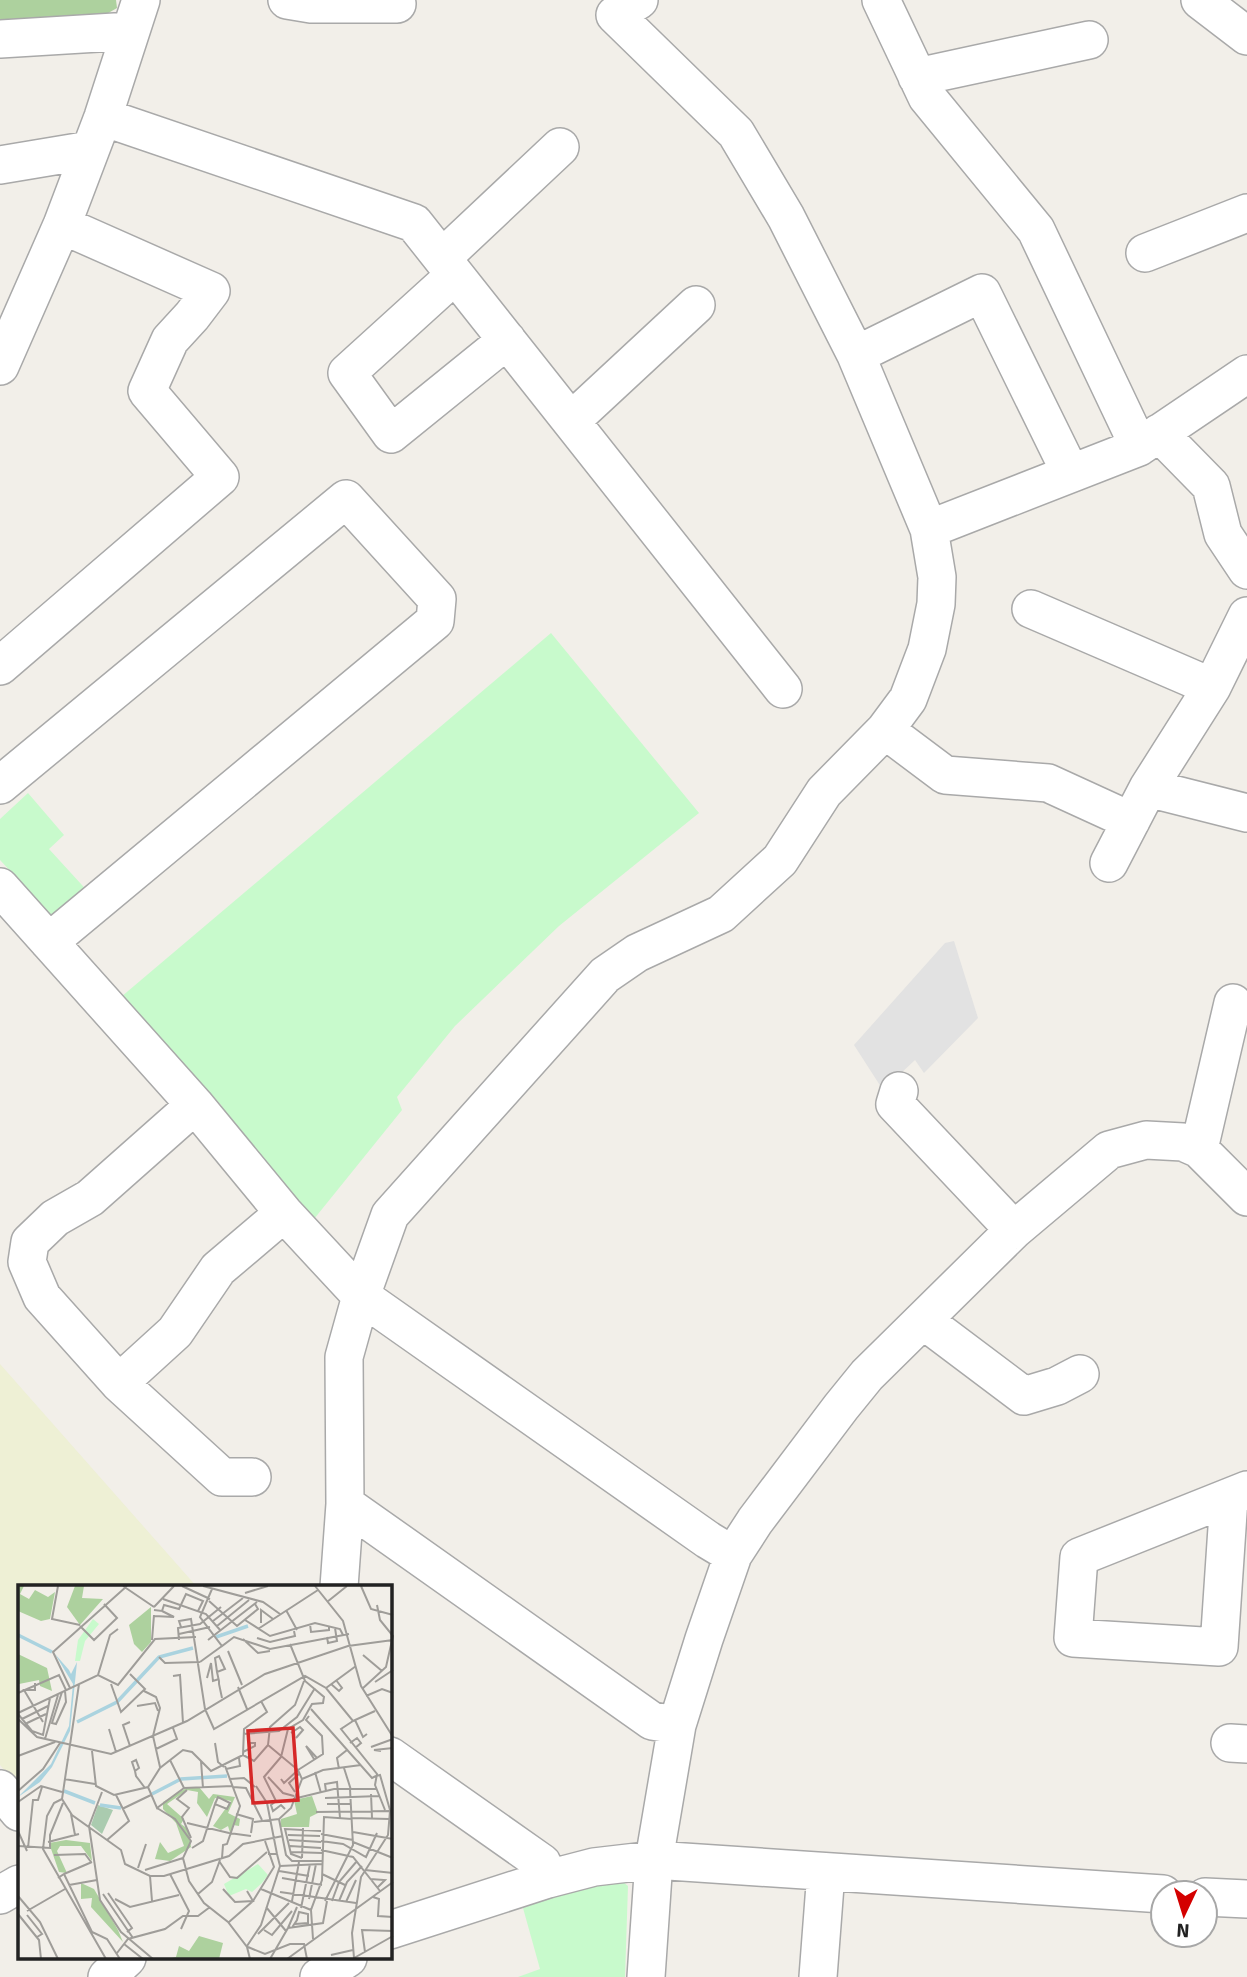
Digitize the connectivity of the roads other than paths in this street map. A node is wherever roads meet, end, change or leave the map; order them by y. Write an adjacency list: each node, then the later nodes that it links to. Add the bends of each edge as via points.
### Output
1 (287, 0): 5 (street)
2 (639, 0): 21 (street, via 615,15 736,133 786,217)
3 (880, 0): 10 (street)
4 (1200, 0): 7 (street)
5 (397, 4)
6 (136, 16): 8 (street); 11 (street)
7 (1247, 36)
8 (0, 39)
9 (1089, 40): 10 (street)
10 (917, 77): 24 (street, via 926,97 1036,230)
11 (96, 133): 13 (street); 15 (street); 17 (street, via 414,223)
12 (560, 147): 17 (street)
13 (0, 165)
14 (1247, 214): 16 (street)
15 (62, 225): 20 (street); 30 (street, via 211,291 170,340 147,391 220,477)
16 (1145, 253)
17 (449, 266): 19 (street); 19 (street, via 347,373 391,434)
18 (696, 304): 23 (street)
19 (507, 340): 23 (street)
20 (4, 348)
21 (856, 355): 25 (street, via 982,293); 26 (street)
22 (1247, 374): 24 (street)
23 (571, 421): 32 (street)
24 (1149, 440): 25 (street); 27 (street, via 1211,486 1223,534)
25 (1070, 472): 26 (street)
26 (929, 529): 33 (street, via 937,577 927,649 908,699)
27 (1247, 570)
28 (1031, 608): 31 (street)
29 (1247, 616): 31 (street)
30 (0, 666)
31 (1212, 687): 35 (street)
32 (783, 689)
33 (885, 730): 37 (street, via 945,775 1048,783); 48 (street, via 824,792 780,860 721,914 637,953 581,1000 390,1215)
34 (0, 785): 40 (street, via 345,499 437,599 435,621)
35 (1148, 788): 36 (street); 37 (street)
36 (1247, 813)
37 (1131, 821): 38 (street)
38 (1109, 863)
39 (0, 887): 40 (street)
40 (49, 942): 43 (street)
41 (1233, 1003): 44 (street)
42 (899, 1091): 47 (street, via 895,1104)
43 (195, 1105): 46 (street); 51 (street, via 90,1198 55,1218 30,1242 27,1262 42,1297)
44 (1199, 1149): 45 (street); 47 (street, via 1183,1142 1146,1140 1109,1150)
45 (1247, 1197)
46 (284, 1213): 48 (street); 51 (street, via 218,1269 175,1332)
47 (1014, 1230): 49 (street)
48 (361, 1296): 54 (street, via 344,1357); 55 (street)
49 (923, 1320): 50 (street, via 1024,1396); 55 (street, via 841,1407)
50 (1080, 1374)
51 (119, 1383): 52 (street, via 222,1477)
52 (252, 1477)
53 (1238, 1494): 53 (street, via 1079,1557 1073,1638 1219,1647)
54 (345, 1504): 56 (street); 57 (street, via 652,1721)
55 (733, 1555): 57 (street)
56 (339, 1585)
57 (677, 1725): 61 (street)
58 (392, 1757): 63 (street, via 542,1863)
59 (0, 1789): 60 (street)
60 (18, 1811)
61 (654, 1860): 62 (street); 63 (street, via 594,1867); 74 (street)
62 (826, 1872): 65 (street); 75 (street)
63 (548, 1879): 69 (street)
64 (18, 1885): 66 (street)
65 (1149, 1893)
66 (0, 1895)
67 (1219, 1898): 68 (street)
68 (1247, 1899)
69 (392, 1929)
70 (125, 1960): 72 (street)
71 (345, 1960): 73 (street)
72 (107, 1977)
73 (319, 1977)
74 (646, 1977)
75 (818, 1977)

